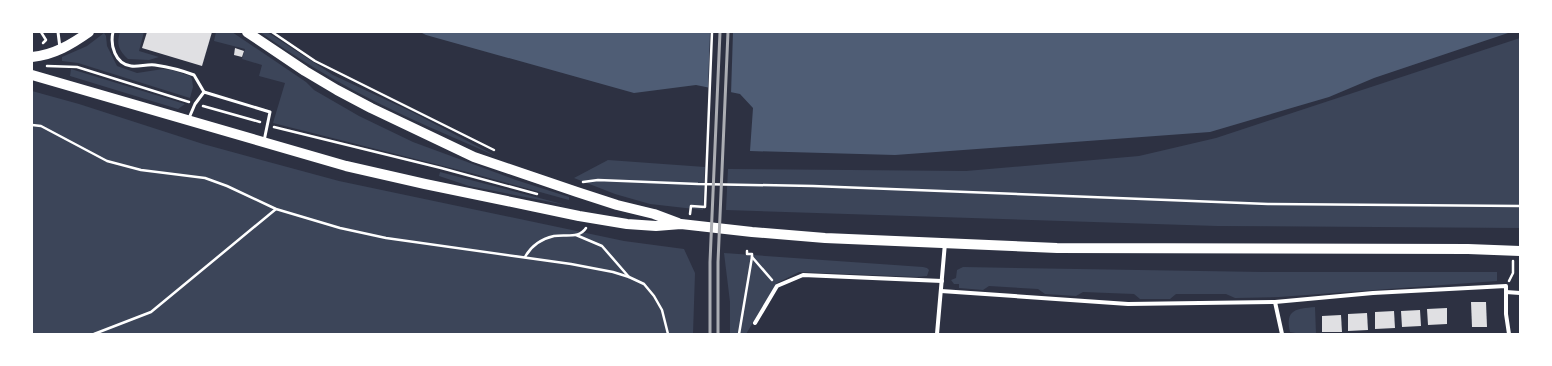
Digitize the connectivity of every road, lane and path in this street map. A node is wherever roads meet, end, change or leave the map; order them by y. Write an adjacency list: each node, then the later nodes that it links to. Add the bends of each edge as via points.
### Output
1 (41, 32): 8 (path, via 46,40)
2 (58, 32): 9 (lane)
3 (89, 32): 9 (main road)
4 (113, 32): 13 (lane, via 111,40 115,54 122,64 175,68 194,75)
5 (247, 32): 28 (main road, via 337,90 474,157)
6 (272, 32): 21 (path, via 316,62)
7 (712, 32): 26 (path, via 705,207 691,206)
8 (41, 45)
9 (60, 49): 10 (main road)
10 (32, 57)
11 (44, 65): 14 (path, via 77,67)
12 (32, 75): 16 (main road)
13 (204, 92): 16 (lane); 20 (lane, via 270,112)
14 (188, 102)
15 (202, 105): 17 (path)
16 (188, 120): 20 (main road)
17 (257, 122)
18 (32, 125): 25 (path, via 40,126 107,161 141,170 205,178)
19 (279, 128): 23 (path)
20 (264, 142): 28 (main road, via 346,166 579,216 627,224)
21 (499, 153)
22 (580, 182): 24 (path, via 598,180 813,186 1268,204)
23 (544, 196)
24 (1520, 206)
25 (276, 210): 33 (path, via 386,238); 44 (path, via 151,312)
26 (691, 212)
27 (587, 224): 29 (path, via 583,232)
28 (682, 224): 30 (main road, via 825,238)
29 (576, 235): 33 (path, via 554,236 544,240 531,248); 35 (path, via 602,246)
30 (945, 243): 31 (main road, via 1064,248); 36 (street)
31 (1517, 250): 38 (path, via 1513,273)
32 (747, 251): 34 (path)
33 (525, 257): 35 (path)
34 (752, 257): 37 (path); 46 (path)
35 (629, 277): 45 (path, via 644,284 654,296 662,310)
36 (942, 281): 37 (street, via 803,275); 39 (street)
37 (777, 286): 43 (street)
38 (1506, 286): 40 (street); 42 (street, via 1373,293)
39 (941, 292): 42 (street, via 1128,304); 47 (street)
40 (1506, 292): 41 (street); 49 (street)
41 (1520, 293)
42 (1275, 302): 48 (street)
43 (755, 323)
44 (94, 334)
45 (668, 334)
46 (739, 334)
47 (937, 334)
48 (1282, 334)
49 (1509, 334)

